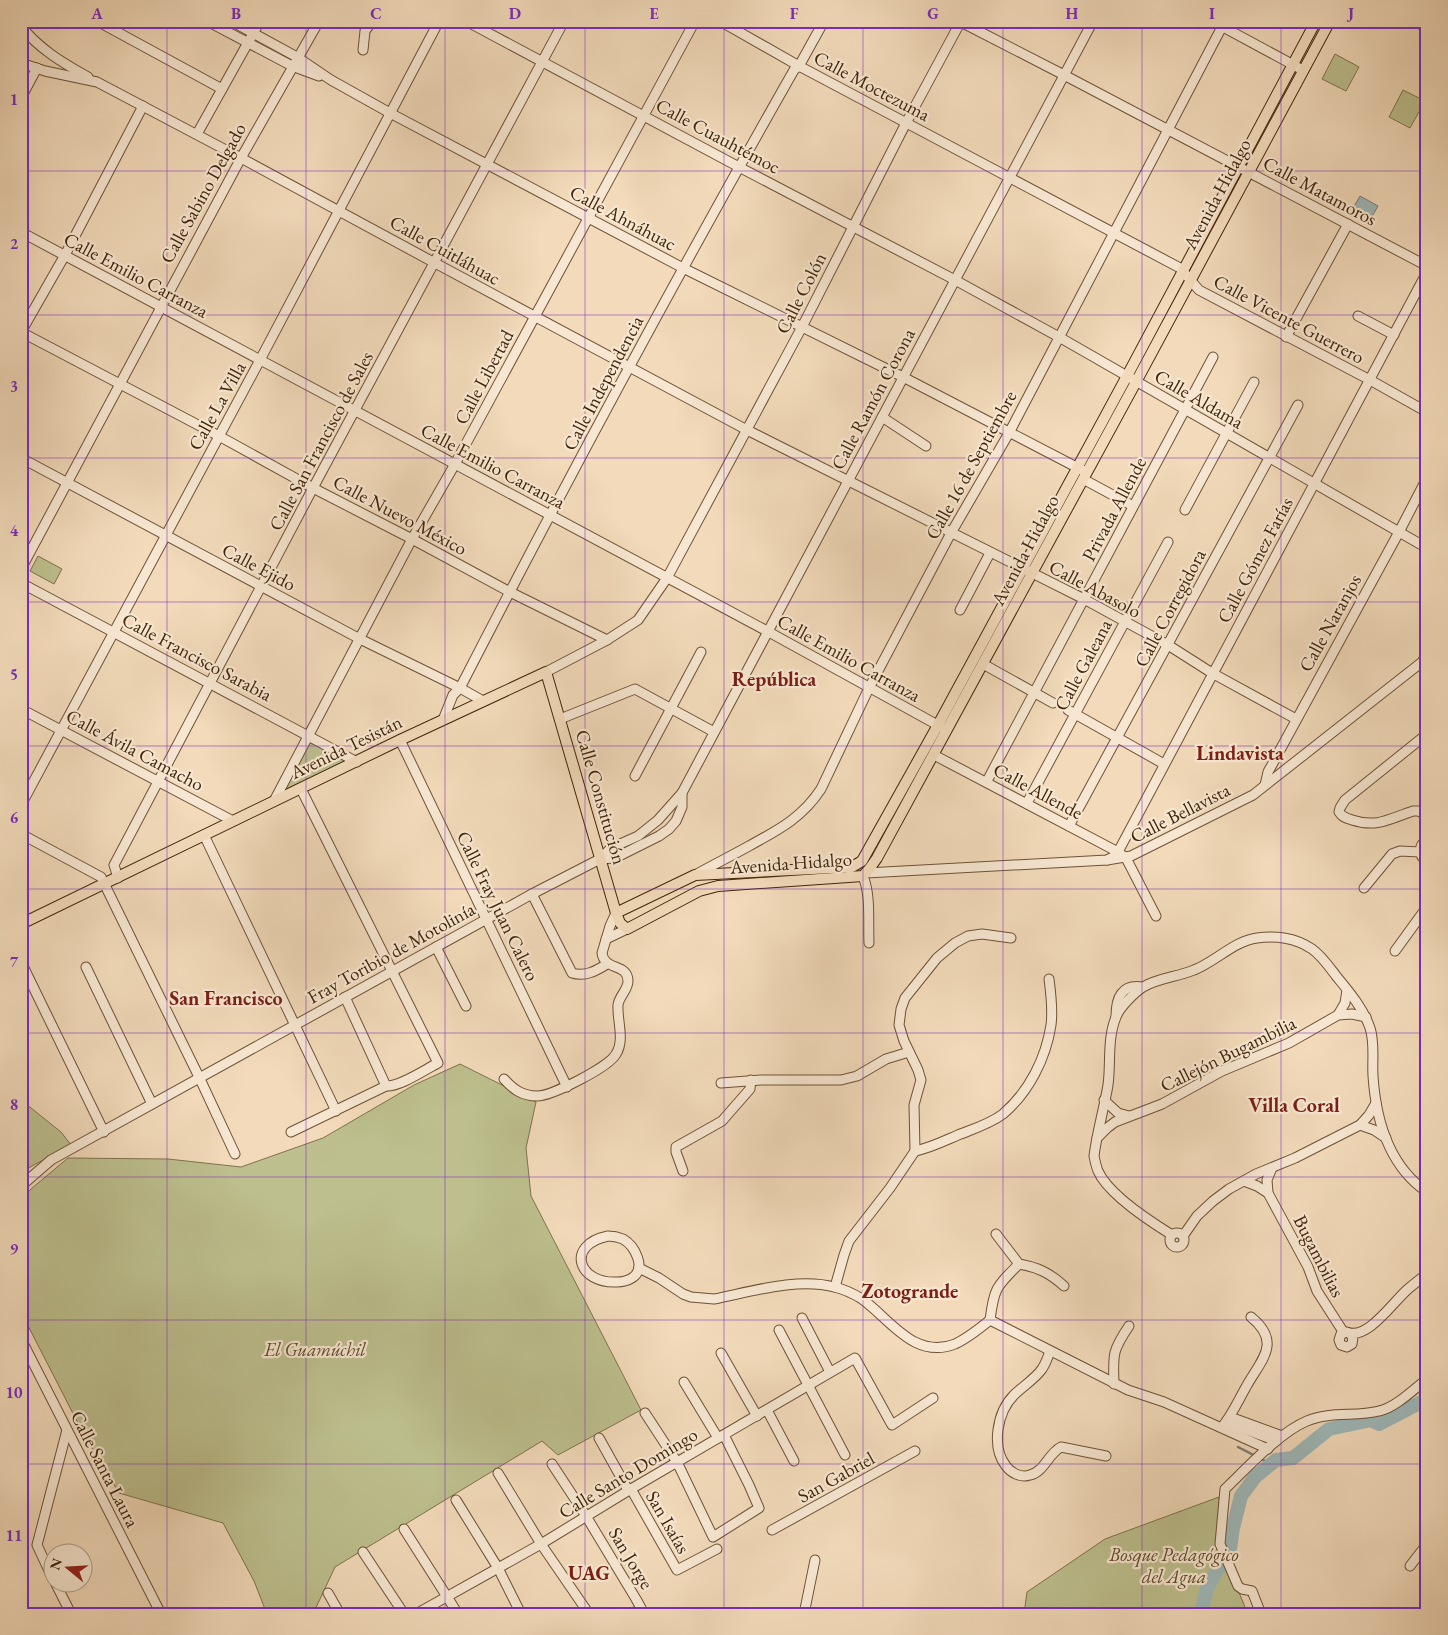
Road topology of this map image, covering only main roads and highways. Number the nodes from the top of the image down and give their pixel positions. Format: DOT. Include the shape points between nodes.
graph roads {
  1 [pos="1316,21"];
  2 [pos="1330,21"];
  3 [pos="1132,379"];
  4 [pos="1083,473"];
  5 [pos="546,672"];
  6 [pos="886,819"];
  7 [pos="896,825"];
  8 [pos="616,913"];
  9 [pos="21,924"];
  10 [pos="627,929"];
  1 -- 3 [label="main road, Avenida Hidalgo" via="1183,271"];
  2 -- 3 [label="main road, Avenida Hidalgo" via="1191,281"];
  3 -- 4 [label="main road, Avenida Hidalgo"];
  4 -- 6 [label="main road, Avenida Hidalgo" via="1022,569"];
  4 -- 7 [label="main road, Avenida Hidalgo"];
  5 -- 8 [label="main road, Calle Constitución"];
  5 -- 9 [label="main road, Avenida Tesistán"];
  6 -- 7 [label="main road"];
  6 -- 8 [label="main road, Avenida Hidalgo" via="862,861 852,867 694,875"];
  7 -- 10 [label="main road, Avenida Hidalgo" via="864,874 718,886 699,891"];
  8 -- 10 [label="main road, Calle Constitución"];
}
